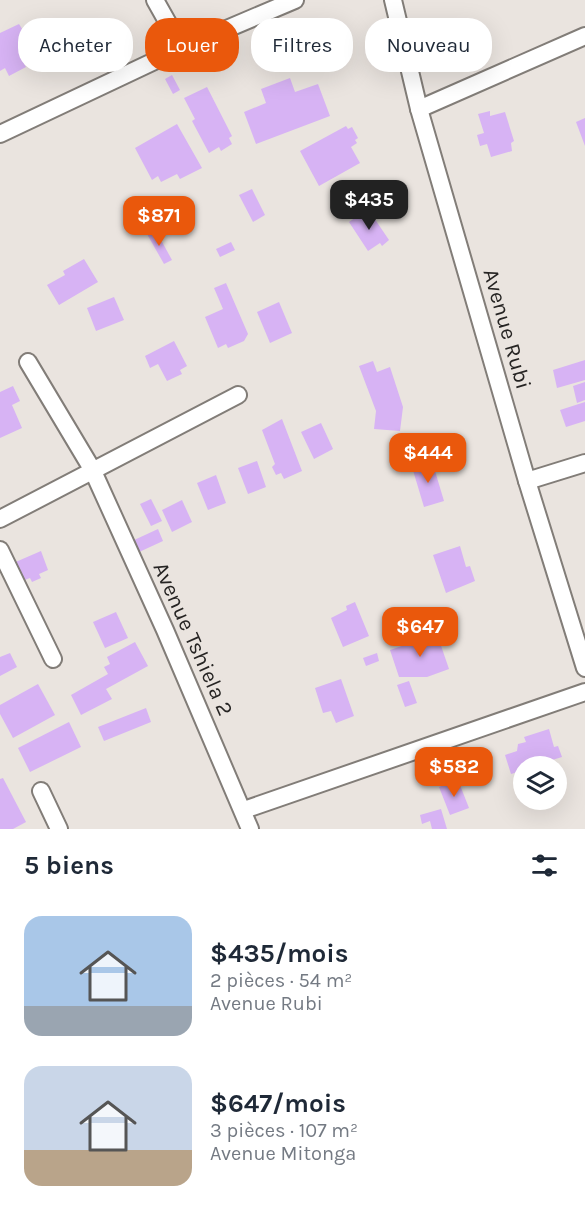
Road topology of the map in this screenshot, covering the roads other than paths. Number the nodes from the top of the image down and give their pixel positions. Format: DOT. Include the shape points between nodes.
graph roads {
  1 [pos="156,0"];
  2 [pos="295,0"];
  3 [pos="393,0"];
  4 [pos="166,18"];
  5 [pos="239,24"];
  6 [pos="585,36"];
  7 [pos="145,65"];
  8 [pos="419,109"];
  9 [pos="0,134"];
  10 [pos="28,362"];
  11 [pos="238,395"];
  12 [pos="585,463"];
  13 [pos="92,469"];
  14 [pos="527,481"];
  15 [pos="0,519"];
  16 [pos="0,550"];
  17 [pos="53,659"];
  18 [pos="585,668"];
  19 [pos="585,692"];
  20 [pos="40,791"];
  21 [pos="244,810"];
  22 [pos="59,829"];
  23 [pos="250,829"];
  1 -- 4 [label="street"];
  2 -- 5 [label="street"];
  3 -- 8 [label="street, Avenue Rubi"];
  6 -- 8 [label="street"];
  7 -- 9 [label="street"];
  8 -- 14 [label="street, Avenue Rubi"];
  10 -- 13 [label="street, Avenue Tshiela 2"];
  11 -- 13 [label="street"];
  12 -- 14 [label="street"];
  13 -- 15 [label="street"];
  13 -- 21 [label="street, Avenue Tshiela 2"];
  14 -- 18 [label="street, Avenue Rubi"];
  16 -- 17 [label="street"];
  19 -- 21 [label="street"];
  20 -- 22 [label="street"];
  21 -- 23 [label="street, Avenue Tshiela 2"];
}
